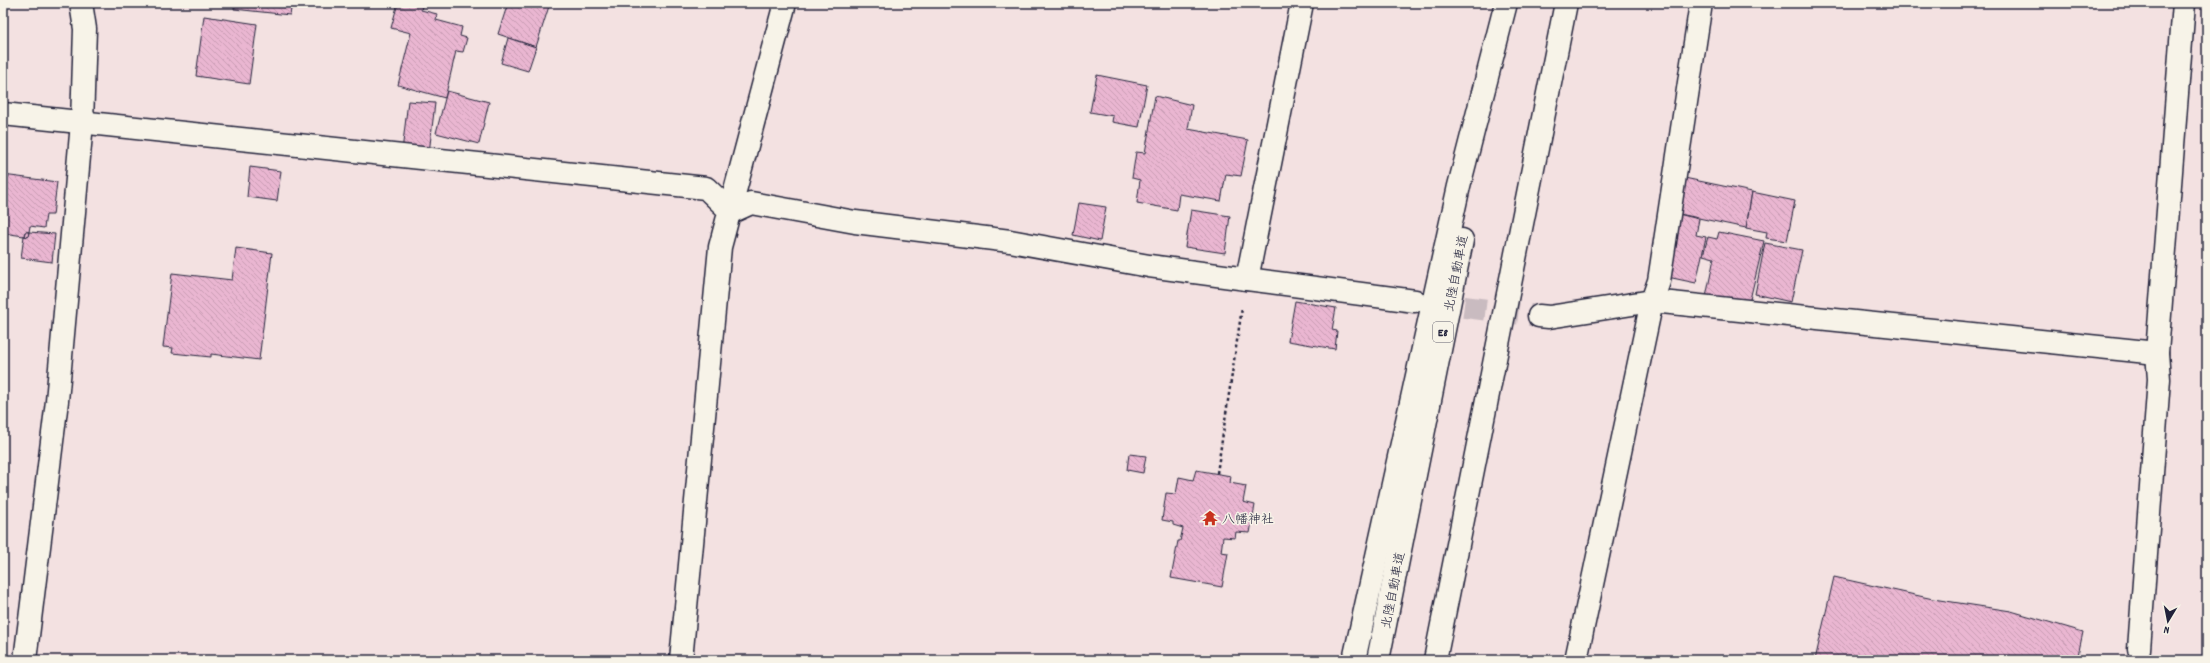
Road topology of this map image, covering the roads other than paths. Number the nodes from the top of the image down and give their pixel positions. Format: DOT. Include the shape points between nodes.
graph roads {
  1 [pos="81,3"];
  2 [pos="785,3"];
  3 [pos="1302,3"];
  4 [pos="1508,3"];
  5 [pos="1566,3"];
  6 [pos="1700,3"];
  7 [pos="2184,3"];
  8 [pos="3,114"];
  9 [pos="82,123"];
  10 [pos="731,212"];
  11 [pos="1247,279"];
  12 [pos="1414,301"];
  13 [pos="1652,302"];
  14 [pos="1539,316"];
  15 [pos="2157,354"];
  16 [pos="2139,649"];
  17 [pos="25,660"];
  18 [pos="680,660"];
  19 [pos="1354,660"];
  20 [pos="1378,660"];
  21 [pos="1435,660"];
  22 [pos="1576,660"];
  1 -- 9 [label="main road" via="85,28"];
  2 -- 10 [label="main road"];
  3 -- 11 [label="main road"];
  4 -- 19 [label="main road" via="1459,186"];
  4 -- 20 [label="main road, 北陸自動車道 / E8"];
  5 -- 21 [label="main road"];
  6 -- 13 [label="main road" via="1659,281"];
  7 -- 15 [label="main road"];
  8 -- 9 [label="main road"];
  9 -- 10 [label="main road" via="706,188"];
  9 -- 17 [label="main road" via="57,401"];
  10 -- 11 [label="main road" via="751,204 854,222 1010,241 1149,266"];
  10 -- 18 [label="main road" via="720,247"];
  11 -- 12 [label="main road"];
  13 -- 14 [label="main road" via="1549,317"];
  13 -- 15 [label="main road"];
  13 -- 22 [label="main road"];
  15 -- 16 [label="main road" via="2159,379"];
}
